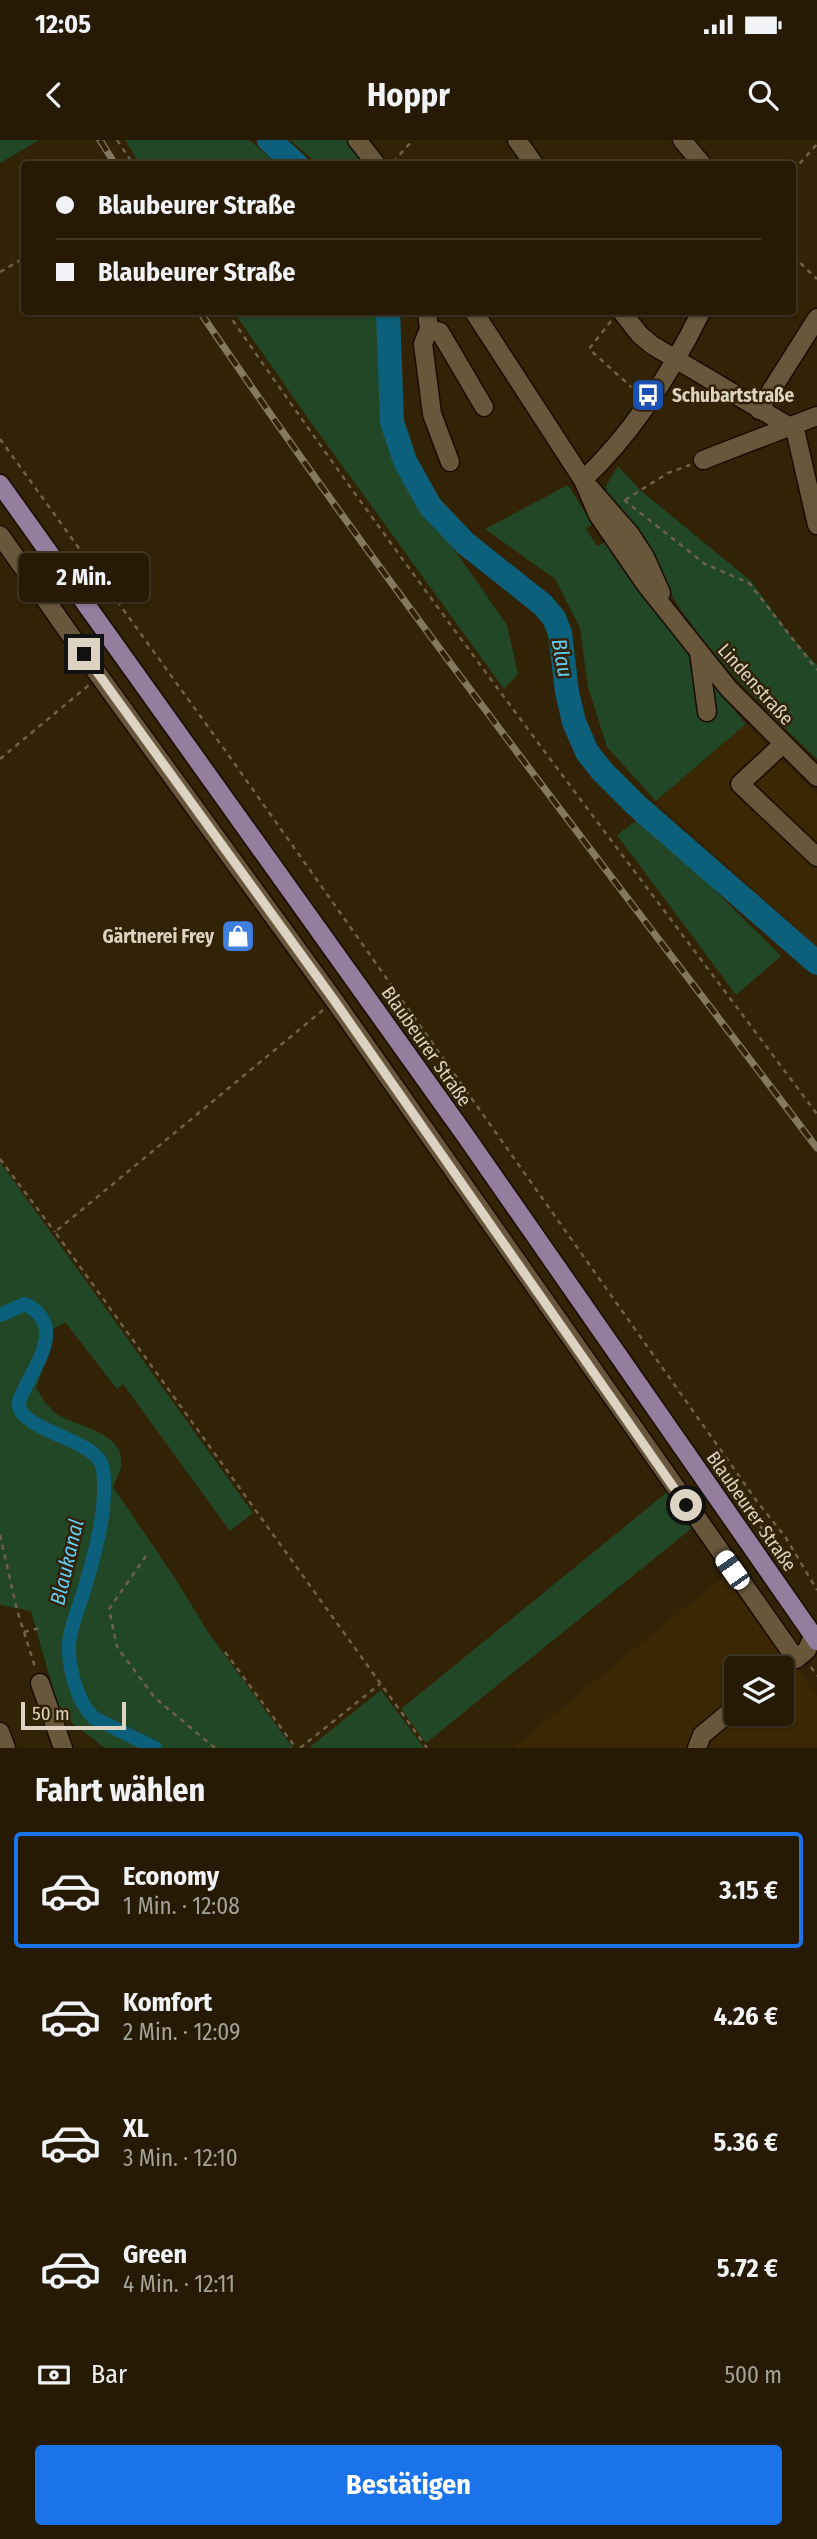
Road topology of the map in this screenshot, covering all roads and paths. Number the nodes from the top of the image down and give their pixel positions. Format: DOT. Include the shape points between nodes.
graph roads {
  1 [pos="117,140"];
  2 [pos="357,140"];
  3 [pos="413,140"];
  4 [pos="517,140"];
  5 [pos="682,140"];
  6 [pos="817,144"];
  7 [pos="131,161"];
  8 [pos="374,161"];
  9 [pos="393,161"];
  10 [pos="532,161"];
  11 [pos="700,161"];
  12 [pos="796,167"];
  13 [pos="796,259"];
  14 [pos="21,260"];
  15 [pos="0,272"];
  16 [pos="817,279"];
  17 [pos="229,315"];
  18 [pos="476,315"];
  19 [pos="700,315"];
  20 [pos="617,316"];
  21 [pos="817,318"];
  22 [pos="428,320"];
  23 [pos="676,360"];
  24 [pos="648,403"];
  25 [pos="484,407"];
  26 [pos="759,410"];
  27 [pos="817,416"];
  28 [pos="792,426"];
  29 [pos="0,439"];
  30 [pos="703,460"];
  31 [pos="450,462"];
  32 [pos="583,480"];
  33 [pos="0,484"];
  34 [pos="817,525"];
  35 [pos="0,535"];
  36 [pos="699,652"];
  37 [pos="817,670"];
  38 [pos="100,677"];
  39 [pos="707,712"];
  40 [pos="783,744"];
  41 [pos="0,759"];
  42 [pos="817,777"];
  43 [pos="817,856"];
  44 [pos="334,1000"];
  45 [pos="817,1114"];
  46 [pos="0,1159"];
  47 [pos="55,1231"];
  48 [pos="0,1535"];
  49 [pos="146,1556"];
  50 [pos="817,1590"];
  51 [pos="40,1628"];
  52 [pos="24,1632"];
  53 [pos="815,1638"];
  54 [pos="225,1651"];
  55 [pos="784,1656"];
  56 [pos="794,1660"];
  57 [pos="40,1683"];
  58 [pos="380,1684"];
  59 [pos="724,1717"];
  60 [pos="0,1732"];
  61 [pos="6,1748"];
  62 [pos="63,1748"];
  63 [pos="215,1748"];
  64 [pos="298,1748"];
  65 [pos="427,1748"];
  66 [pos="697,1748"];
  1 -- 7 [label="path"];
  2 -- 8 [label="street"];
  3 -- 9 [label="path"];
  4 -- 10 [label="street"];
  5 -- 11 [label="street"];
  6 -- 12 [label="path"];
  13 -- 16 [label="path"];
  14 -- 15 [label="path"];
  17 -- 45 [label="path" via="500,693"];
  18 -- 32 [label="street, Lindenstraße"];
  19 -- 23 [label="street"];
  20 -- 23 [label="street"];
  20 -- 24 [label="path" via="589,349"];
  21 -- 26 [label="street"];
  22 -- 25 [label="street" via="440,332"];
  22 -- 31 [label="street" via="422,344 432,414"];
  23 -- 24 [label="street"];
  23 -- 26 [label="street"];
  24 -- 32 [label="street" via="622,440"];
  26 -- 28 [label="street"];
  27 -- 28 [label="street"];
  28 -- 30 [label="street"];
  28 -- 34 [label="street"];
  29 -- 50 [label="path" via="786,1538"];
  30 -- 37 [label="path" via="668,473 625,500 705,564 749,583"];
  32 -- 36 [label="street, Lindenstraße" via="598,515"];
  33 -- 53 [label="main road, Blaubeurer Straße" via="465,1135"];
  35 -- 38 [label="street, Blaubeurer Straße"];
  36 -- 39 [label="street"];
  36 -- 40 [label="street, Lindenstraße"];
  38 -- 41 [label="path"];
  38 -- 44 [label="street, Blaubeurer Straße"];
  40 -- 42 [label="street, Lindenstraße"];
  40 -- 43 [label="street" via="740,784"];
  44 -- 47 [label="path"];
  44 -- 55 [label="street, Blaubeurer Straße"];
  46 -- 47 [label="path"];
  47 -- 58 [label="path"];
  48 -- 52 [label="path"];
  49 -- 63 [label="path" via="109,1609 117,1647 155,1698"];
  51 -- 52 [label="path"];
  52 -- 57 [label="path"];
  53 -- 56 [label="street, Blaubeurer Straße"];
  54 -- 64 [label="path"];
  57 -- 62 [label="street"];
  58 -- 64 [label="path"];
  58 -- 65 [label="path"];
  59 -- 66 [label="street" via="702,1735"];
  60 -- 61 [label="street"];
}
